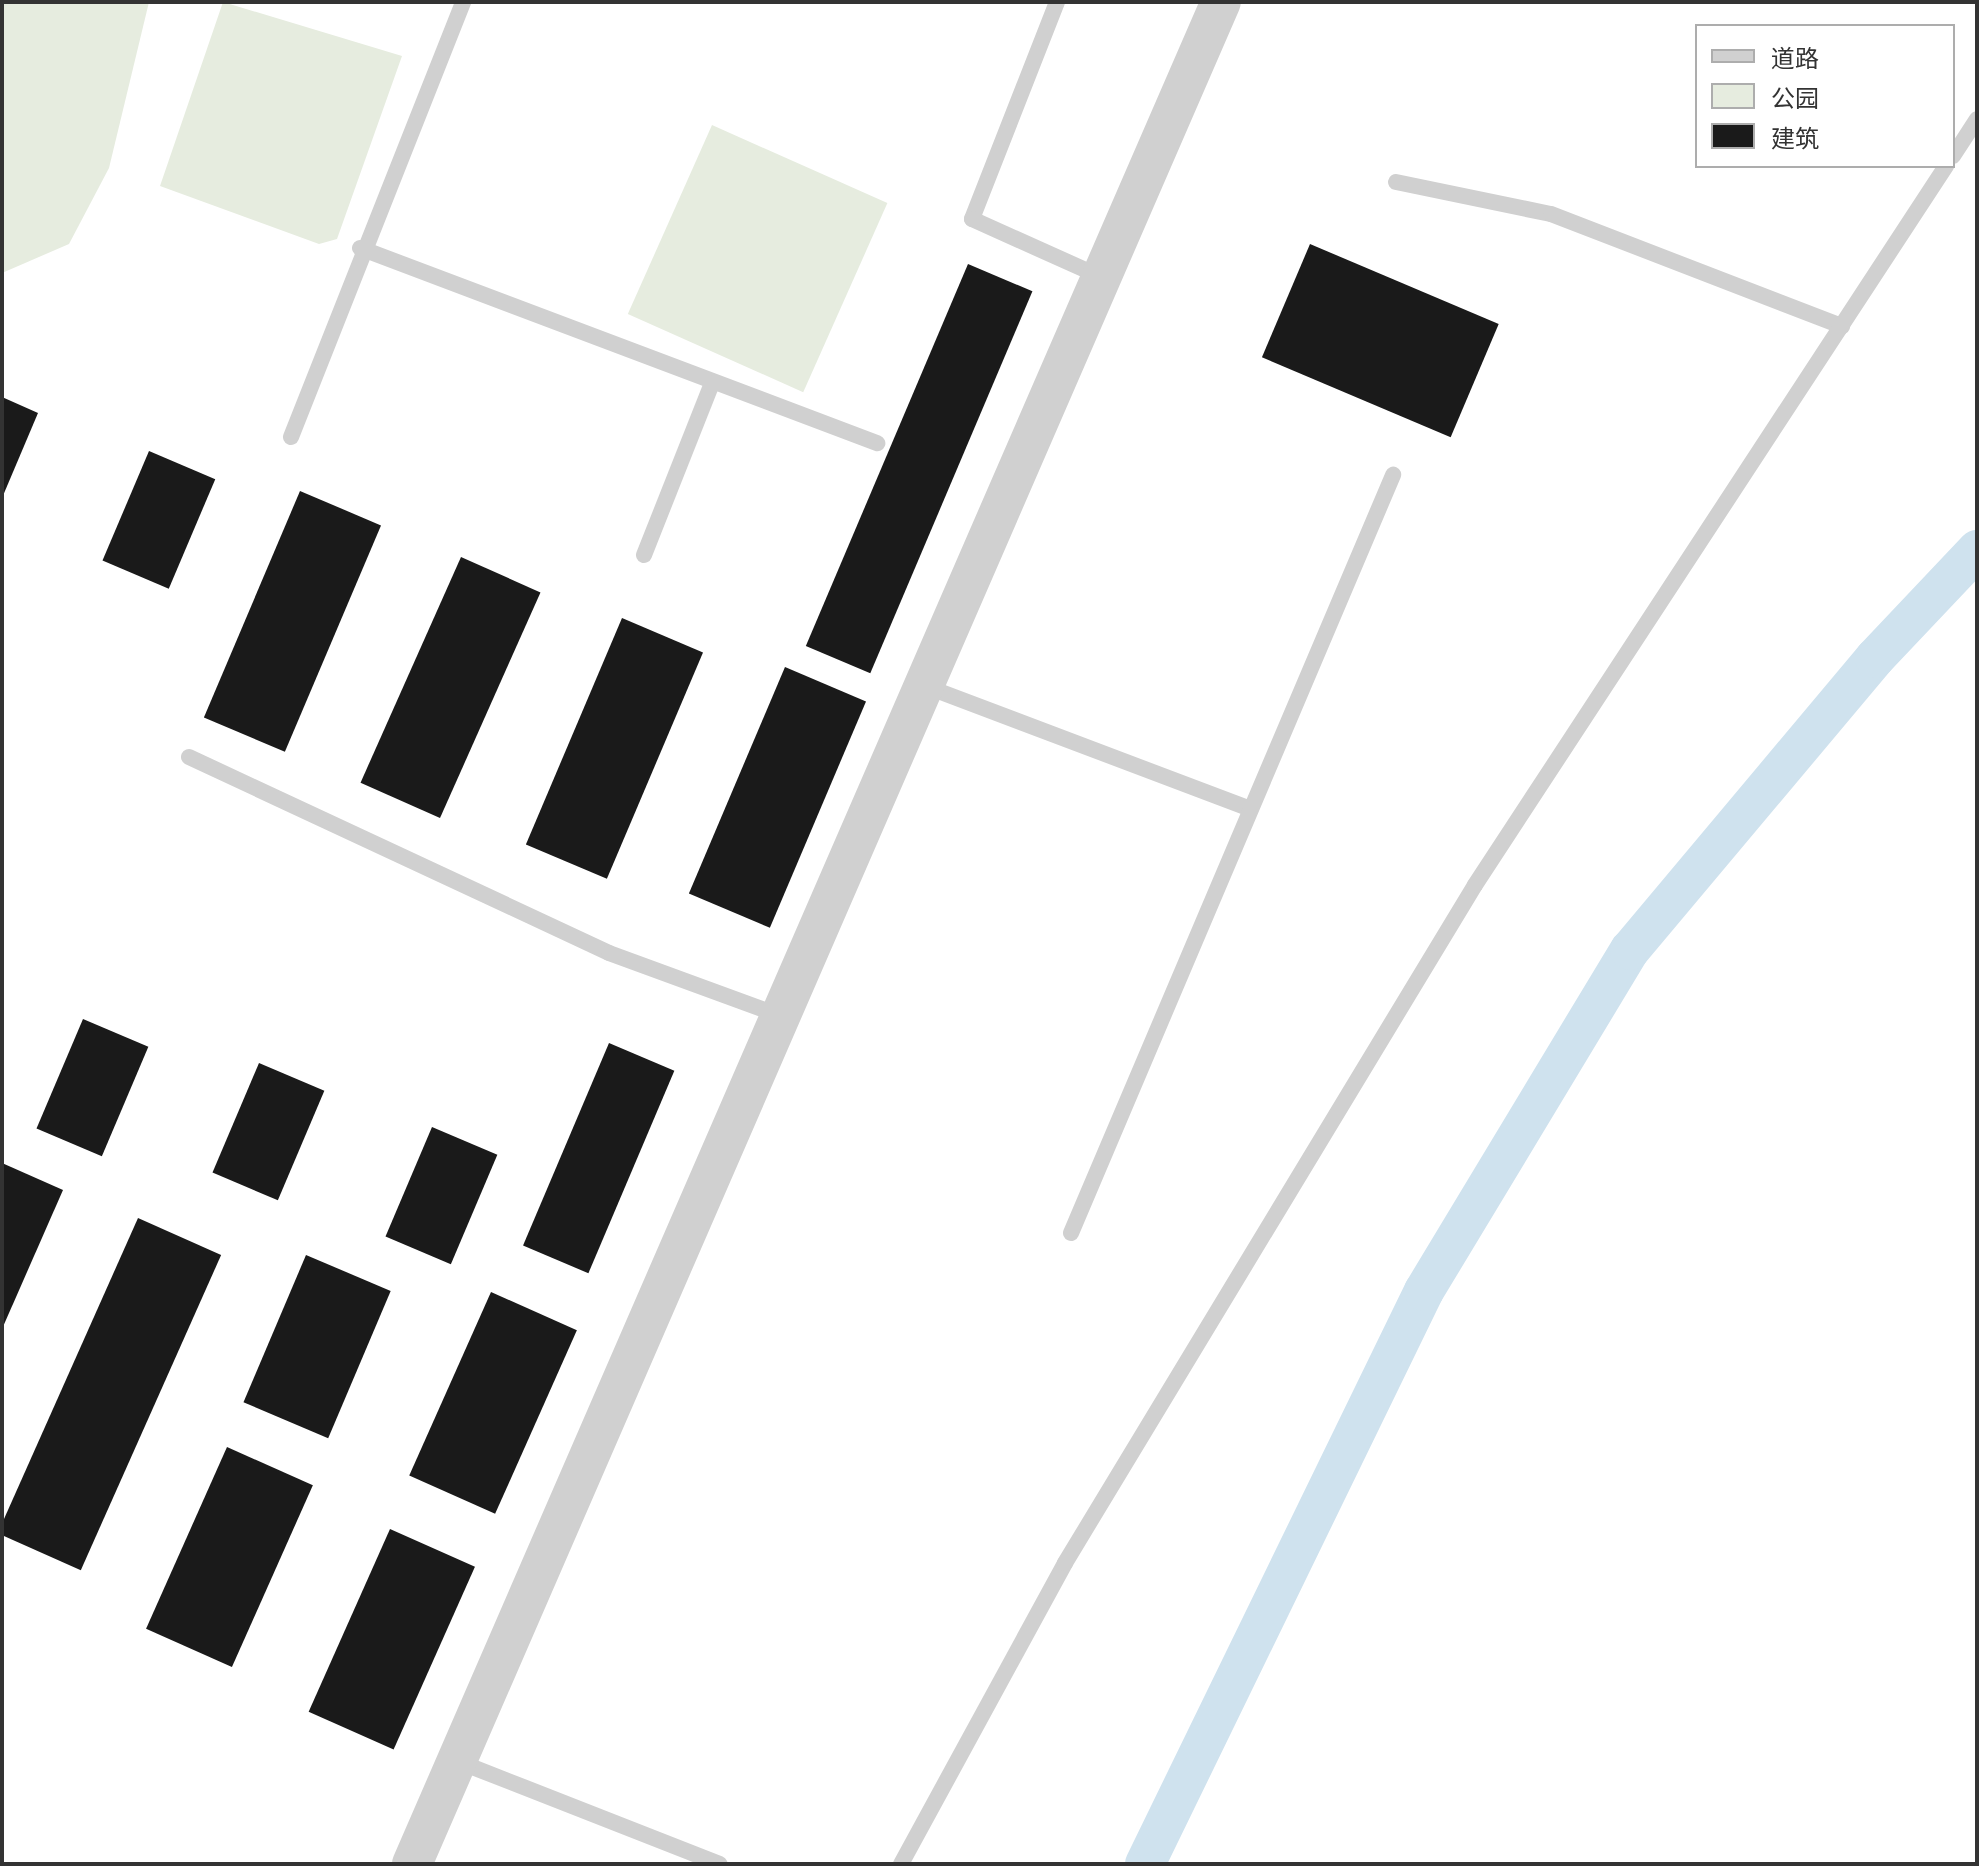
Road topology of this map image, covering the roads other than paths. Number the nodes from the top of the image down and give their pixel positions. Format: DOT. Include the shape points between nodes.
graph roads {
  1 [pos="463,2"];
  2 [pos="1057,2"];
  3 [pos="1221,2"];
  4 [pos="1977,119"];
  5 [pos="1955,153"];
  6 [pos="1945,168"];
  7 [pos="1396,182"];
  8 [pos="360,248"];
  9 [pos="1102,278"];
  10 [pos="1842,326"];
  11 [pos="712,383"];
  12 [pos="291,437"];
  13 [pos="877,443"];
  14 [pos="1393,475"];
  15 [pos="644,555"];
  16 [pos="925,686"];
  17 [pos="189,757"];
  18 [pos="1251,809"];
  19 [pos="783,1017"];
  20 [pos="1071,1233"];
  21 [pos="456,1760"];
  22 [pos="412,1864"];
  23 [pos="720,1864"];
  24 [pos="901,1864"];
  1 -- 8 [label="lane"];
  2 -- 9 [label="lane" via="972,219"];
  3 -- 9 [label="street"];
  4 -- 5 [label="lane"];
  6 -- 10 [label="lane"];
  7 -- 10 [label="lane" via="1551,214"];
  8 -- 11 [label="lane"];
  8 -- 12 [label="lane"];
  9 -- 16 [label="street"];
  10 -- 24 [label="lane" via="1475,885 1065,1563"];
  11 -- 13 [label="lane"];
  11 -- 15 [label="lane"];
  14 -- 18 [label="lane"];
  16 -- 18 [label="lane"];
  16 -- 19 [label="street"];
  17 -- 19 [label="lane" via="609,953"];
  18 -- 20 [label="lane"];
  19 -- 21 [label="street"];
  21 -- 22 [label="street"];
  21 -- 23 [label="lane"];
}
